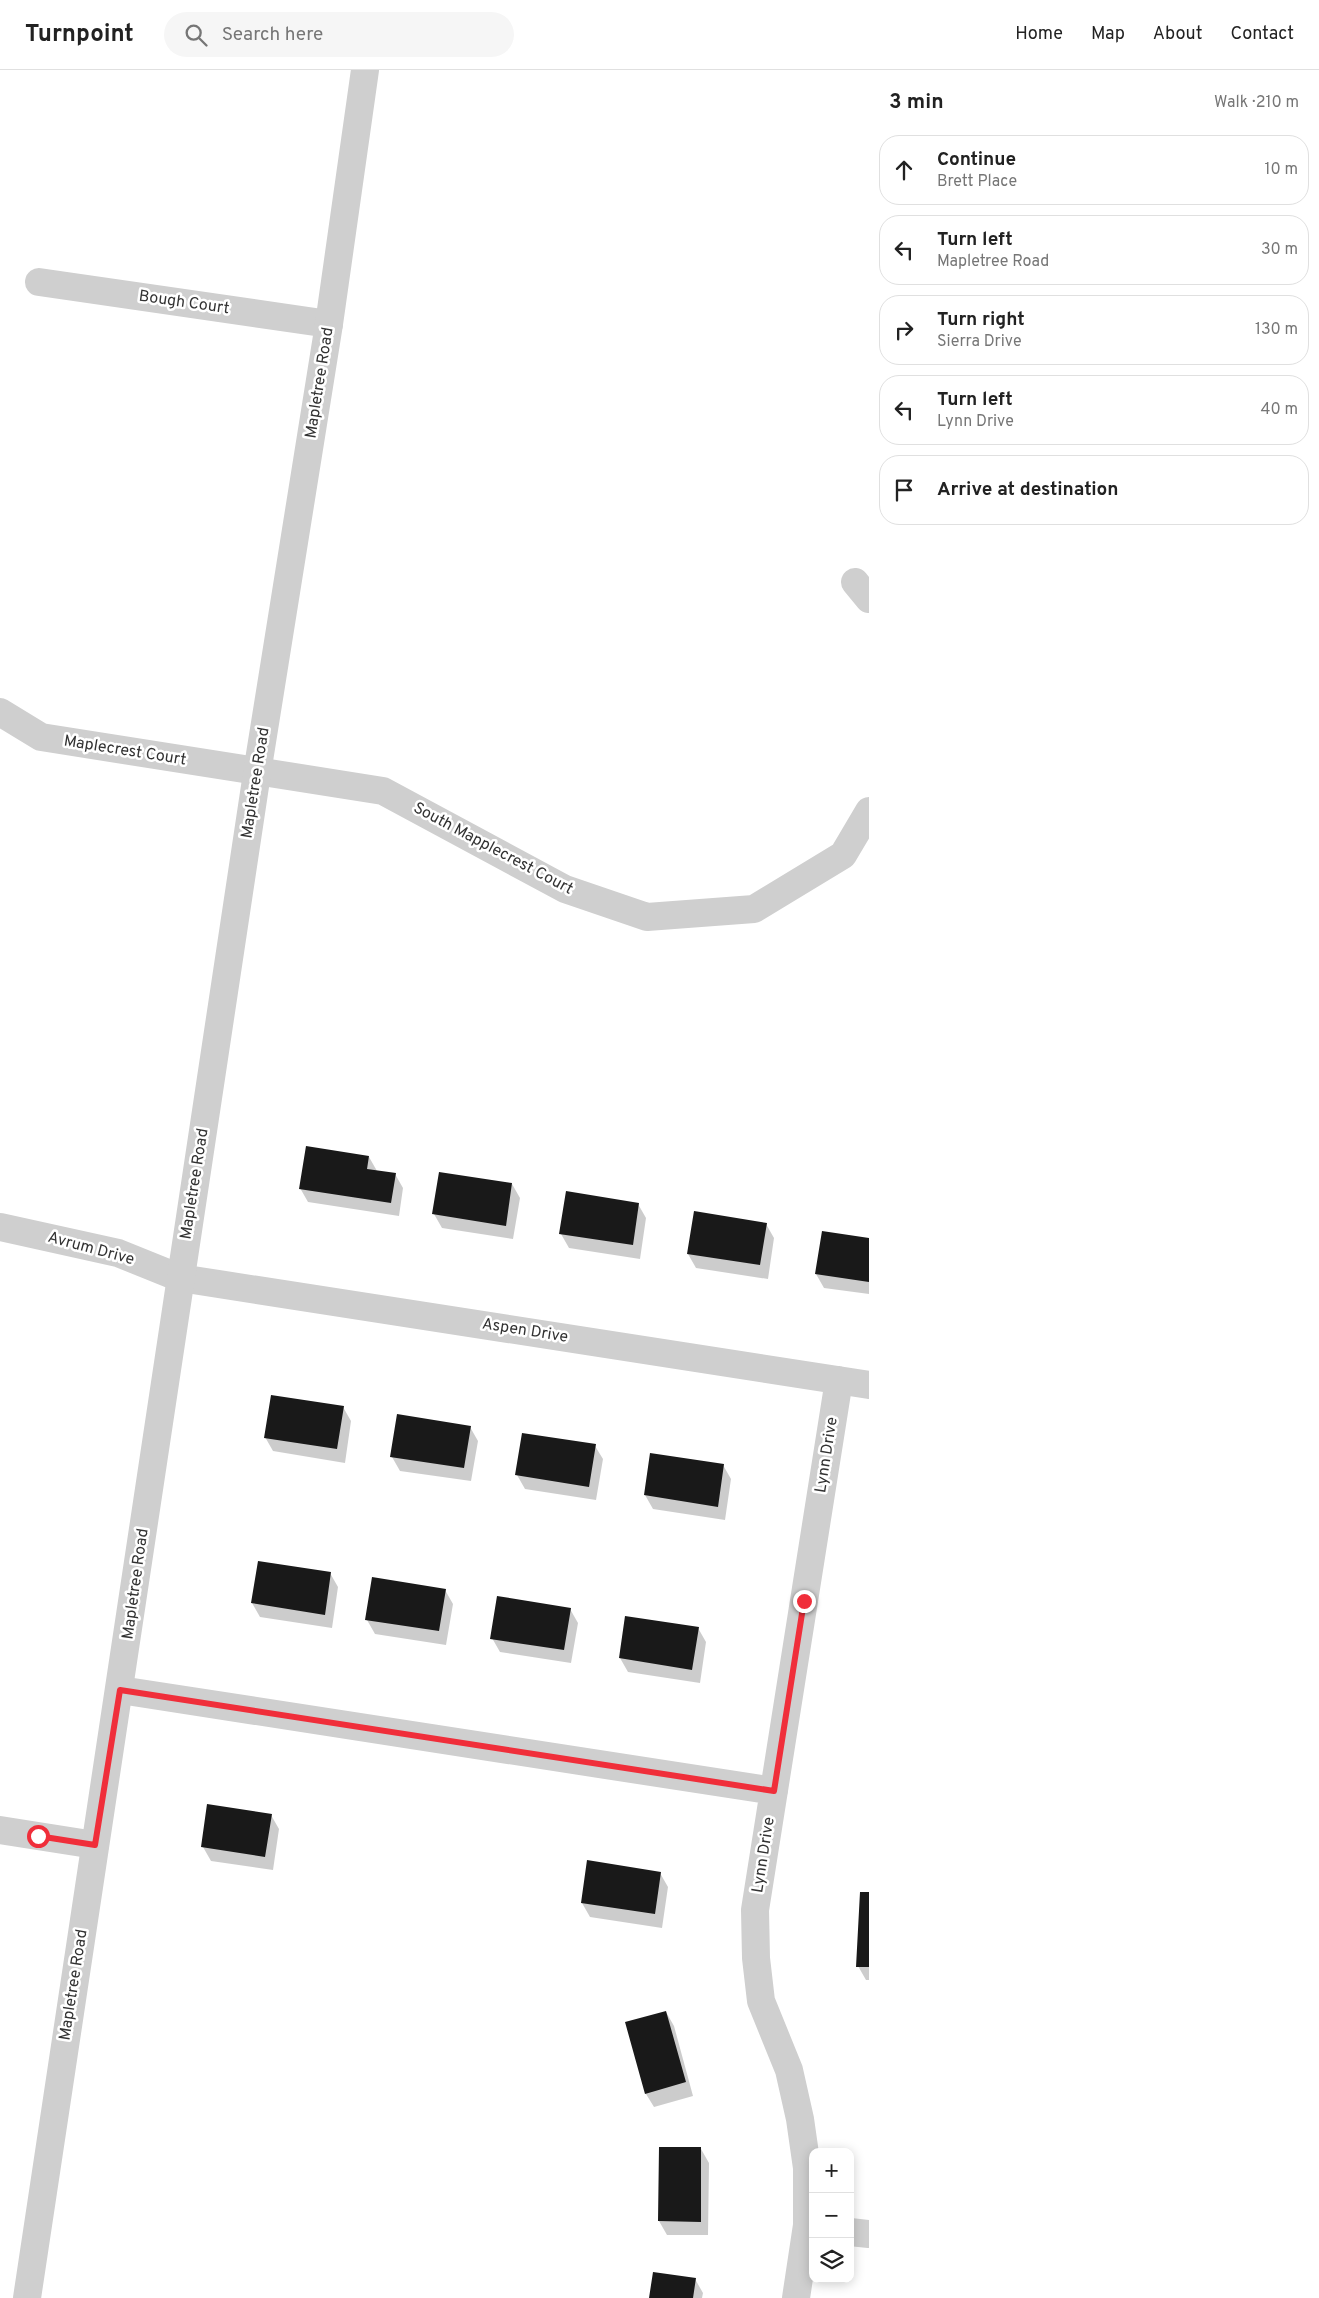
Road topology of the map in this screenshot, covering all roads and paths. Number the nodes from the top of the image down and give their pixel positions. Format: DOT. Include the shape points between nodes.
graph roads {
  1 [pos="366,70"];
  2 [pos="39,282"];
  3 [pos="329,324"];
  4 [pos="0,712"];
  5 [pos="257,772"];
  6 [pos="869,811"];
  7 [pos="0,1226"];
  8 [pos="180,1278"];
  9 [pos="839,1380"];
  10 [pos="869,1384"];
  11 [pos="120,1690"];
  12 [pos="774,1791"];
  13 [pos="0,1830"];
  14 [pos="95,1845"];
  15 [pos="809,2207"];
  16 [pos="809,2231"];
  17 [pos="854,2232"];
  18 [pos="869,2234"];
  19 [pos="27,2298"];
  20 [pos="796,2298"];
  1 -- 3 [label="street, Mapletree Road"];
  2 -- 3 [label="street, Bough Court"];
  3 -- 5 [label="street, Mapletree Road"];
  4 -- 5 [label="street, Maplecrest Court" via="41,737"];
  5 -- 6 [label="street, South Mapplecrest Court" via="383,791 565,889 647,917 754,909 843,855"];
  5 -- 8 [label="street, Mapletree Road"];
  7 -- 8 [label="street, Avrum Drive" via="118,1252"];
  8 -- 9 [label="street, Aspen Drive"];
  8 -- 11 [label="street, Mapletree Road"];
  9 -- 10 [label="street, Aspen Drive"];
  9 -- 12 [label="street, Lynn Drive"];
  11 -- 12 [label="street"];
  11 -- 14 [label="street, Mapletree Road"];
  12 -- 15 [label="street, Lynn Drive" via="755,1910 756,1958 761,2001 789,2070 800,2119"];
  13 -- 14 [label="street"];
  14 -- 19 [label="street, Mapletree Road"];
  16 -- 20 [label="street, Lynn Drive"];
  17 -- 18 [label="street"];
}
